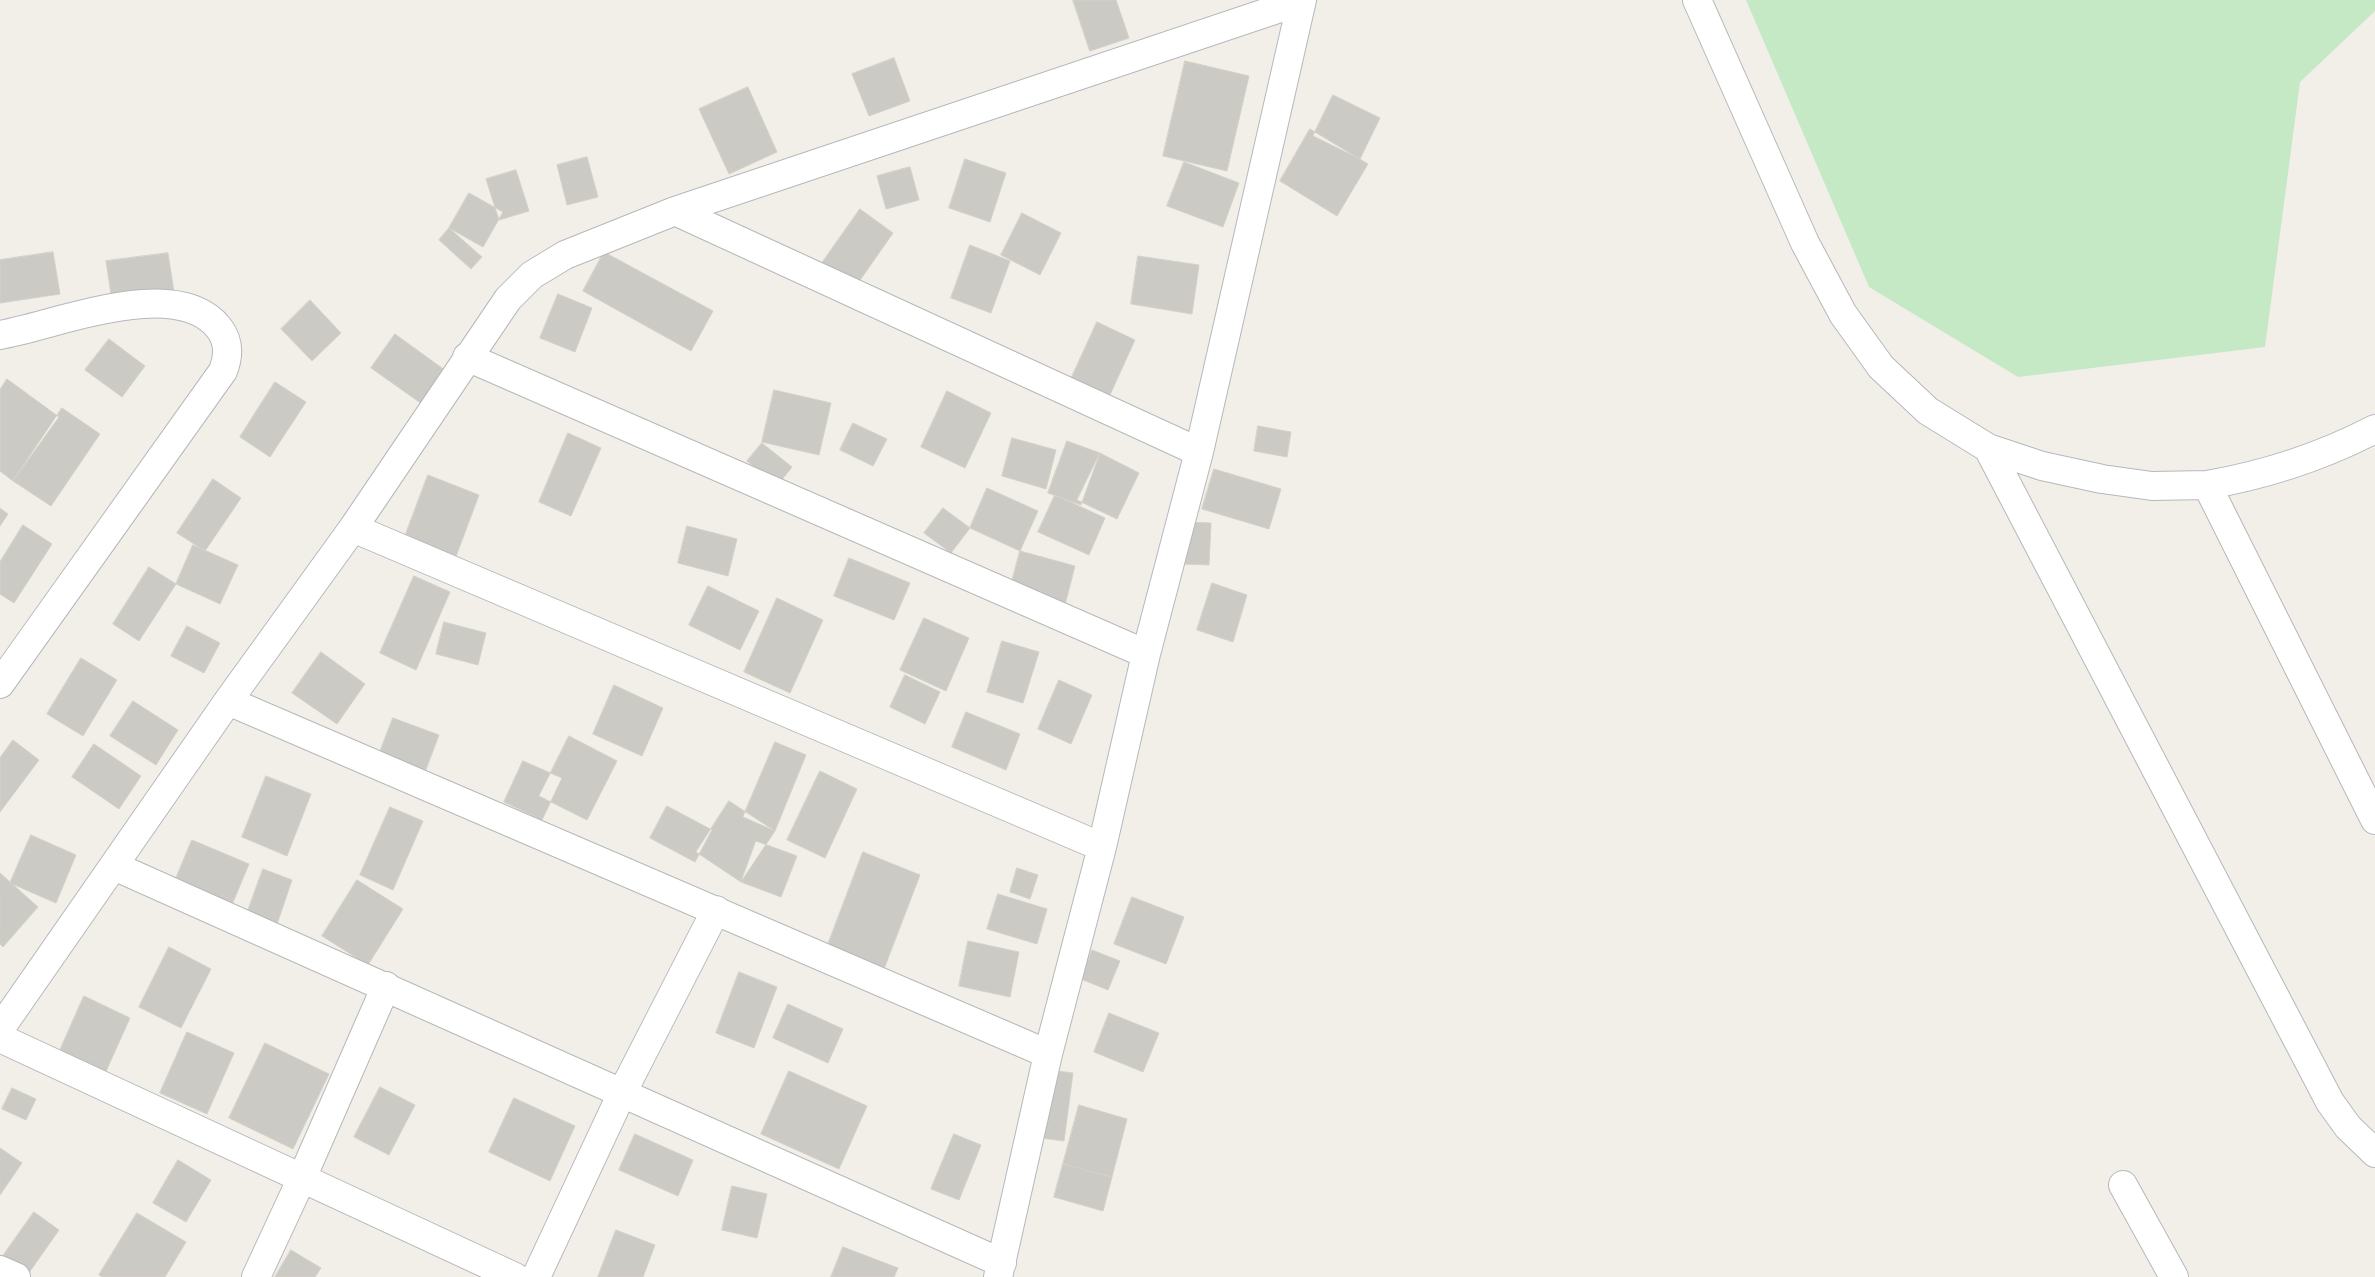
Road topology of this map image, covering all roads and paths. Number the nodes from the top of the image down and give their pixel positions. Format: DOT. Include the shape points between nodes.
graph roads {
  1 [pos="1301,0"];
  2 [pos="1697,0"];
  3 [pos="675,211"];
  4 [pos="4,340"];
  5 [pos="467,357"];
  6 [pos="2374,434"];
  7 [pos="1988,448"];
  8 [pos="1199,452"];
  9 [pos="2207,485"];
  10 [pos="353,528"];
  11 [pos="1146,654"];
  12 [pos="0,684"];
  13 [pos="228,701"];
  14 [pos="2375,820"];
  15 [pos="1102,847"];
  16 [pos="114,866"];
  17 [pos="716,910"];
  18 [pos="386,986"];
  19 [pos="0,1029"];
  20 [pos="0,1038"];
  21 [pos="1048,1054"];
  22 [pos="622,1093"];
  23 [pos="2375,1152"];
  24 [pos="302,1178"];
  25 [pos="2123,1185"];
  26 [pos="0,1270"];
  27 [pos="1000,1270"];
  28 [pos="16,1277"];
  29 [pos="256,1277"];
  30 [pos="515,1277"];
  31 [pos="536,1277"];
  32 [pos="2174,1277"];
  1 -- 3 [label="street"];
  1 -- 8 [label="street"];
  2 -- 7 [label="street" via="1805,243 1843,314 1881,367 1922,405"];
  3 -- 5 [label="street" via="565,255 532,275 508,299"];
  3 -- 8 [label="street"];
  4 -- 12 [label="street" via="120,306 155,302 177,304 211,318 221,331 228,359 223,371"];
  5 -- 10 [label="street"];
  5 -- 11 [label="street"];
  6 -- 9 [label="street" via="2248,478"];
  7 -- 9 [label="street" via="2042,466 2102,480 2152,486"];
  7 -- 23 [label="street" via="2330,1102 2348,1127"];
  8 -- 11 [label="street"];
  9 -- 14 [label="street"];
  10 -- 13 [label="street"];
  10 -- 15 [label="street"];
  11 -- 15 [label="street"];
  13 -- 16 [label="street"];
  13 -- 17 [label="street"];
  15 -- 21 [label="street"];
  16 -- 18 [label="street"];
  16 -- 19 [label="street"];
  17 -- 21 [label="street"];
  17 -- 22 [label="street"];
  18 -- 22 [label="street"];
  18 -- 24 [label="street"];
  20 -- 24 [label="street"];
  21 -- 27 [label="street"];
  22 -- 27 [label="street"];
  22 -- 31 [label="street"];
  24 -- 29 [label="street"];
  24 -- 30 [label="street"];
  25 -- 32 [label="street"];
  26 -- 28 [label="street"];
}
